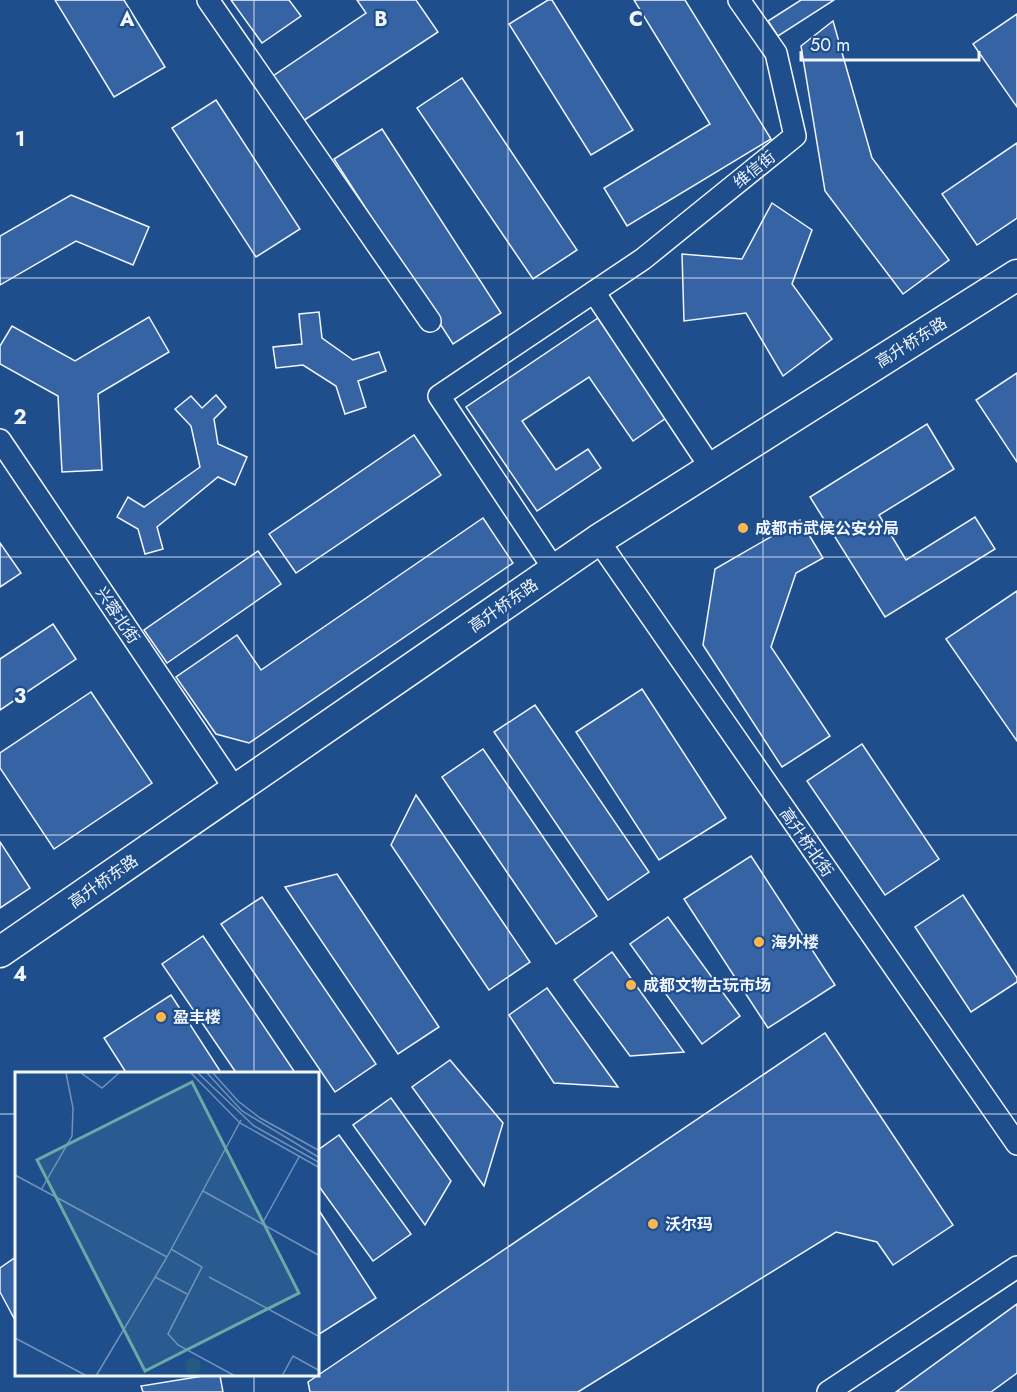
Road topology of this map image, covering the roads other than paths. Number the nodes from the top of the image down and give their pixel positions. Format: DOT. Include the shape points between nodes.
graph roads {
  1 [pos="208,0"];
  2 [pos="739,0"];
  3 [pos="1017,275"];
  4 [pos="594,292"];
  5 [pos="430,321"];
  6 [pos="0,440"];
  7 [pos="6,462"];
  8 [pos="711,468"];
  9 [pos="598,540"];
  10 [pos="554,569"];
  11 [pos="236,789"];
  12 [pos="0,952"];
  13 [pos="1017,1144"];
  14 [pos="1017,1267"];
  15 [pos="828,1392"];
  1 -- 5 [label="street"];
  2 -- 4 [label="street, 维信街" via="776,53 795,136 643,259"];
  3 -- 8 [label="street, 高升桥东路"];
  4 -- 8 [label="street"];
  4 -- 10 [label="street, 维信街" via="439,396"];
  6 -- 7 [label="street, 兴蓉北街"];
  7 -- 11 [label="street, 兴蓉北街"];
  8 -- 9 [label="street, 高升桥东路"];
  9 -- 10 [label="street, 高升桥东路"];
  9 -- 13 [label="street, 高升桥北街"];
  10 -- 11 [label="street, 高升桥东路"];
  11 -- 12 [label="street, 高升桥东路"];
  14 -- 15 [label="street"];
}
